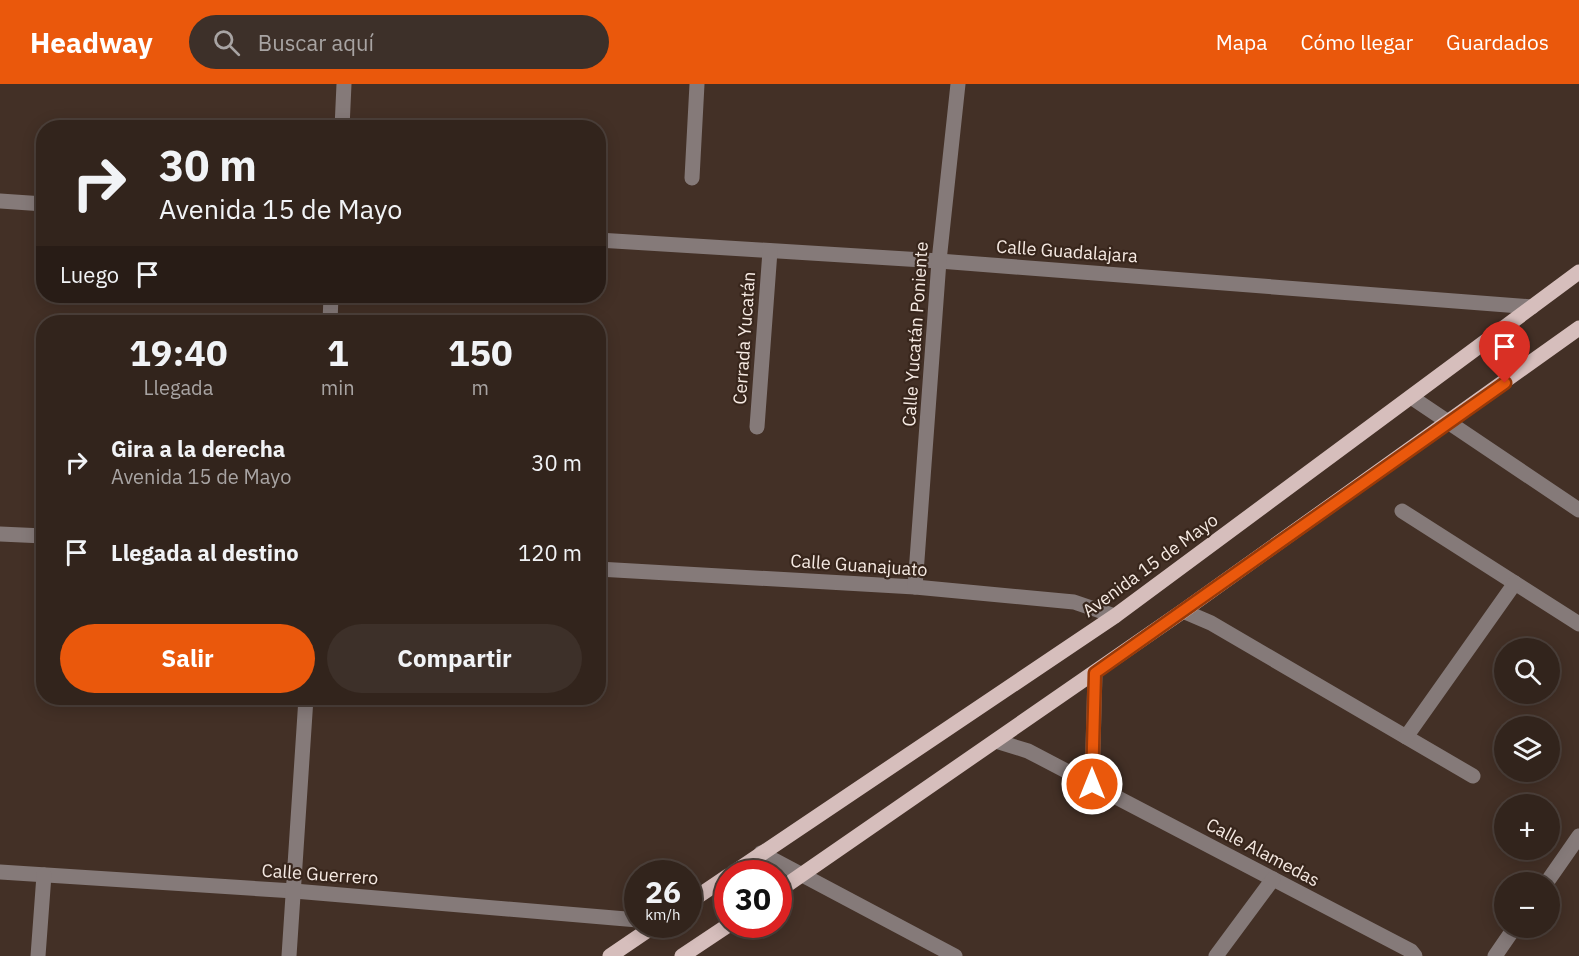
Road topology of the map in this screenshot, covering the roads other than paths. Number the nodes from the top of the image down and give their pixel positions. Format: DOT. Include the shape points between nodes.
graph roads {
  1 [pos="344,84"];
  2 [pos="698,84"];
  3 [pos="958,84"];
  4 [pos="342,120"];
  5 [pos="692,178"];
  6 [pos="0,201"];
  7 [pos="36,203"];
  8 [pos="606,241"];
  9 [pos="770,252"];
  10 [pos="939,261"];
  11 [pos="1579,272"];
  12 [pos="1533,307"];
  13 [pos="1579,328"];
  14 [pos="1411,397"];
  15 [pos="1449,424"];
  16 [pos="757,427"];
  17 [pos="1579,510"];
  18 [pos="1402,511"];
  19 [pos="0,534"];
  20 [pos="36,536"];
  21 [pos="606,569"];
  22 [pos="1515,583"];
  23 [pos="915,587"];
  24 [pos="1183,611"];
  25 [pos="1115,616"];
  26 [pos="1579,624"];
  27 [pos="1095,673"];
  28 [pos="306,705"];
  29 [pos="1406,737"];
  30 [pos="996,741"];
  31 [pos="1473,776"];
  32 [pos="1092,784"];
  33 [pos="1579,836"];
  34 [pos="761,854"];
  35 [pos="752,860"];
  36 [pos="0,872"];
  37 [pos="1554,872"];
  38 [pos="804,874"];
  39 [pos="44,875"];
  40 [pos="1273,879"];
  41 [pos="792,882"];
  42 [pos="294,891"];
  43 [pos="624,919"];
  44 [pos="714,935"];
  45 [pos="636,938"];
  46 [pos="1507,938"];
  47 [pos="38,956"];
  48 [pos="289,956"];
  49 [pos="610,956"];
  50 [pos="682,956"];
  51 [pos="955,956"];
  52 [pos="1216,956"];
  53 [pos="1415,956"];
  54 [pos="1495,956"];
  1 -- 4 [label="street"];
  2 -- 5 [label="street"];
  3 -- 10 [label="street, Calle Yucatán Poniente"];
  6 -- 7 [label="street"];
  8 -- 9 [label="street, Calle Guadalajara"];
  9 -- 10 [label="street, Calle Guadalajara"];
  9 -- 16 [label="street, Cerrada Yucatán"];
  10 -- 12 [label="street, Calle Guadalajara"];
  10 -- 23 [label="street, Calle Yucatán Poniente"];
  11 -- 12 [label="main road, Avenida 15 de Mayo"];
  12 -- 14 [label="main road, Avenida 15 de Mayo"];
  13 -- 15 [label="main road"];
  14 -- 15 [label="street"];
  14 -- 25 [label="main road, Avenida 15 de Mayo"];
  15 -- 17 [label="street"];
  15 -- 24 [label="main road"];
  18 -- 22 [label="street"];
  19 -- 20 [label="street"];
  21 -- 23 [label="street, Calle Guanajuato"];
  22 -- 26 [label="street"];
  22 -- 29 [label="street"];
  23 -- 25 [label="street, Calle Guanajuato" via="1074,602"];
  24 -- 27 [label="main road"];
  24 -- 29 [label="street" via="1211,623"];
  25 -- 34 [label="main road, Avenida 15 de Mayo"];
  27 -- 30 [label="main road"];
  27 -- 32 [label="street"];
  28 -- 42 [label="street"];
  29 -- 31 [label="street"];
  30 -- 32 [label="street, Calle Alamedas" via="1028,751"];
  30 -- 38 [label="main road"];
  32 -- 40 [label="street, Calle Alamedas"];
  33 -- 37 [label="street"];
  34 -- 35 [label="main road, Avenida 15 de Mayo"];
  34 -- 38 [label="street"];
  36 -- 39 [label="street, Calle Guerrero"];
  38 -- 41 [label="main road"];
  38 -- 51 [label="street"];
  39 -- 42 [label="street, Calle Guerrero"];
  39 -- 47 [label="street"];
  40 -- 52 [label="street"];
  40 -- 53 [label="street, Calle Alamedas"];
  42 -- 43 [label="street, Calle Guerrero"];
  42 -- 48 [label="street"];
  44 -- 50 [label="main road"];
  45 -- 49 [label="main road"];
  46 -- 54 [label="street"];
}
